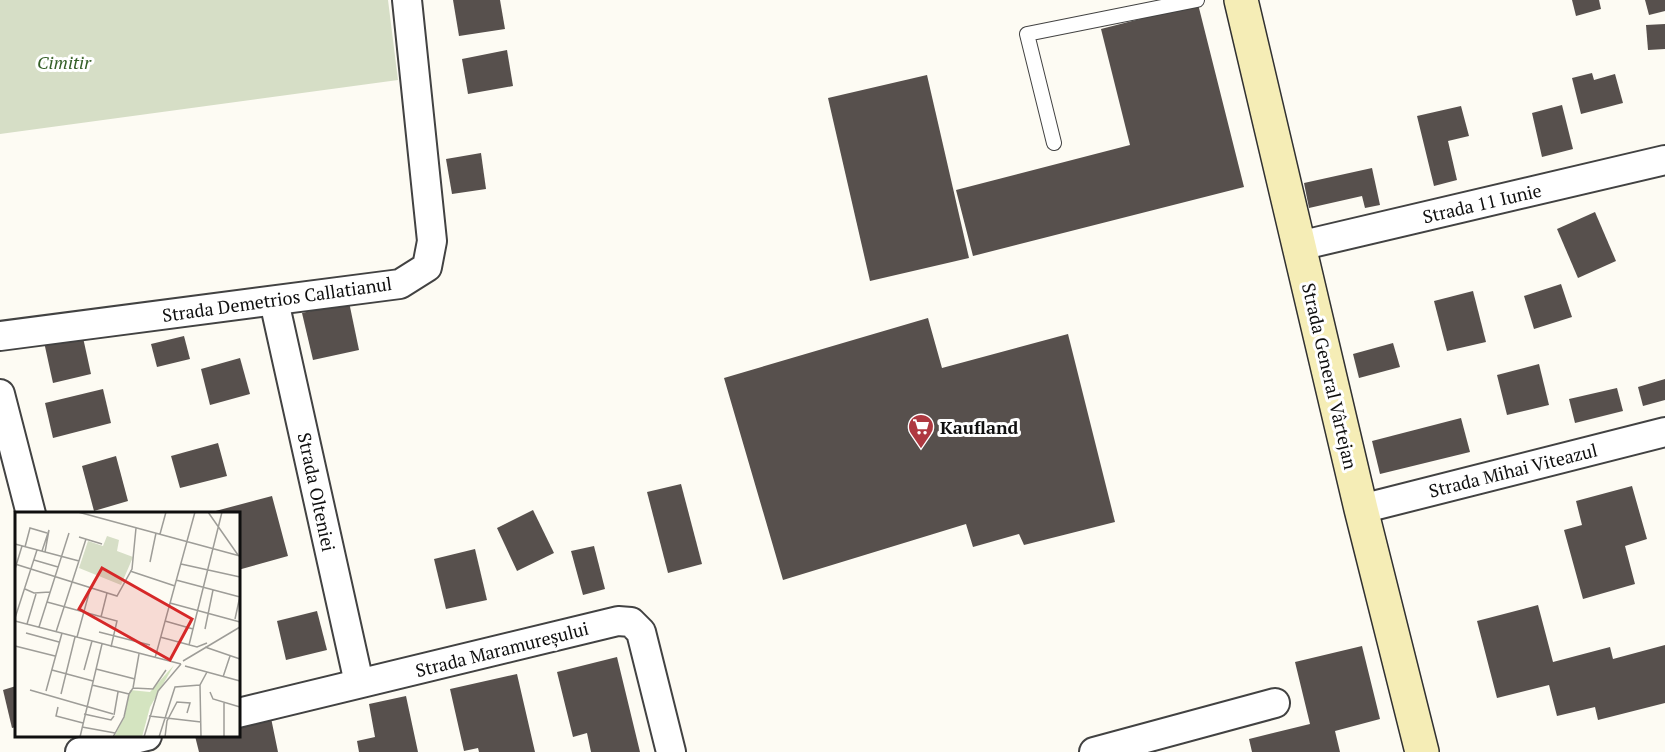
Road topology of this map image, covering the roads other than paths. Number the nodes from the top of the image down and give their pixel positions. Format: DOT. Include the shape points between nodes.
graph roads {
  1 [pos="407,0"];
  2 [pos="1197,0"];
  3 [pos="1241,0"];
  4 [pos="1054,143"];
  5 [pos="1665,160"];
  6 [pos="1299,246"];
  7 [pos="274,301"];
  8 [pos="0,336"];
  9 [pos="0,394"];
  10 [pos="1665,432"];
  11 [pos="1361,509"];
  12 [pos="31,512"];
  13 [pos="359,683"];
  14 [pos="1275,703"];
  15 [pos="240,713"];
  16 [pos="137,737"];
  17 [pos="89,747"];
  18 [pos="671,752"];
  19 [pos="1094,752"];
  20 [pos="1422,752"];
  1 -- 7 [label="street, Strada Demetrios Callatianul" via="432,241 427,267 399,284"];
  2 -- 4 [label="lane" via="1027,34"];
  3 -- 6 [label="street, Strada General Vârtejan"];
  5 -- 6 [label="street, Strada 11 Iunie"];
  6 -- 11 [label="street, Strada General Vârtejan"];
  7 -- 8 [label="street, Strada Demetrios Callatianul"];
  7 -- 13 [label="street, Strada Olteniei"];
  9 -- 12 [label="street"];
  10 -- 11 [label="street, Strada Mihai Viteazul"];
  11 -- 20 [label="street, Strada General Vârtejan"];
  13 -- 15 [label="street, Strada Maramureșului"];
  13 -- 18 [label="street, Strada Maramureșului" via="618,621 631,622 641,632"];
  14 -- 19 [label="street"];
  16 -- 17 [label="street"];
}
